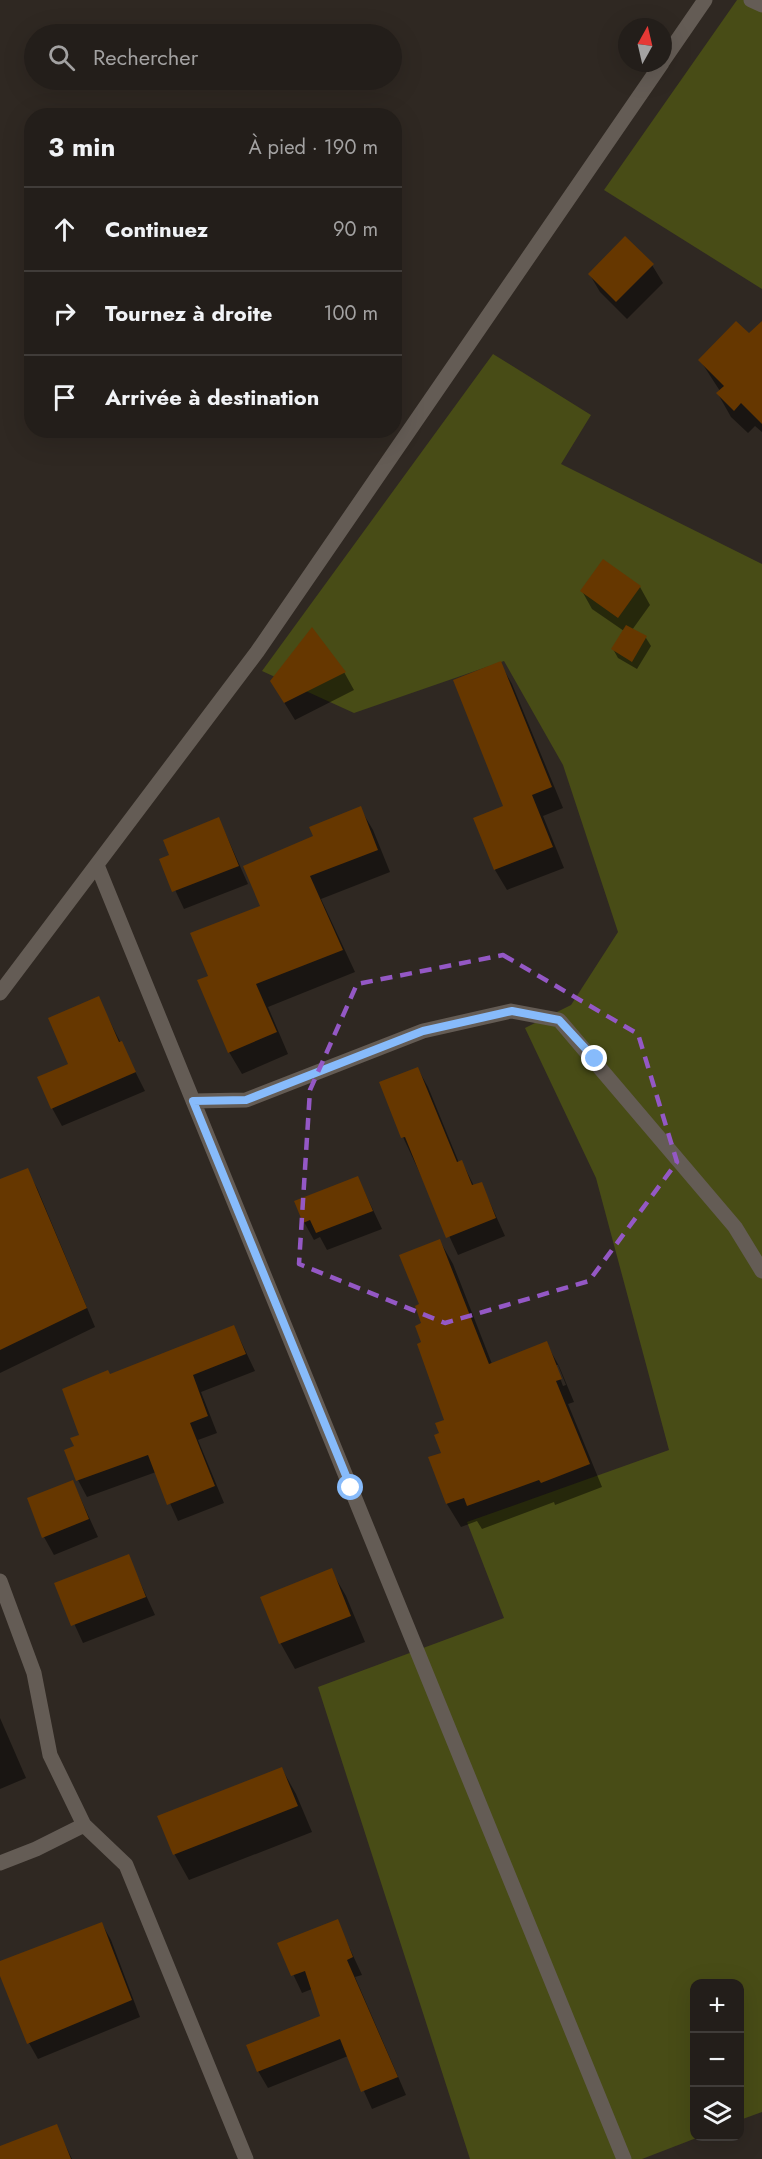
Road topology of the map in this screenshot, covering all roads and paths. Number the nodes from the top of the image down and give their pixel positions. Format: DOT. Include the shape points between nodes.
graph roads {
  1 [pos="705,0"];
  2 [pos="751,0"];
  3 [pos="762,5"];
  4 [pos="672,48"];
  5 [pos="655,72"];
  6 [pos="97,865"];
  7 [pos="0,993"];
  8 [pos="193,1101"];
  9 [pos="762,1271"];
  10 [pos="0,1581"];
  11 [pos="84,1825"];
  12 [pos="0,1863"];
  13 [pos="246,2159"];
  14 [pos="624,2159"];
  1 -- 4 [label="street"];
  2 -- 3 [label="street"];
  5 -- 6 [label="street" via="257,652"];
  6 -- 7 [label="street"];
  6 -- 8 [label="street"];
  8 -- 9 [label="street" via="246,1100 423,1031 512,1011 559,1020 735,1227"];
  8 -- 14 [label="street"];
  10 -- 11 [label="street" via="34,1673 50,1755"];
  11 -- 12 [label="street"];
  11 -- 13 [label="street" via="126,1865"];
}
